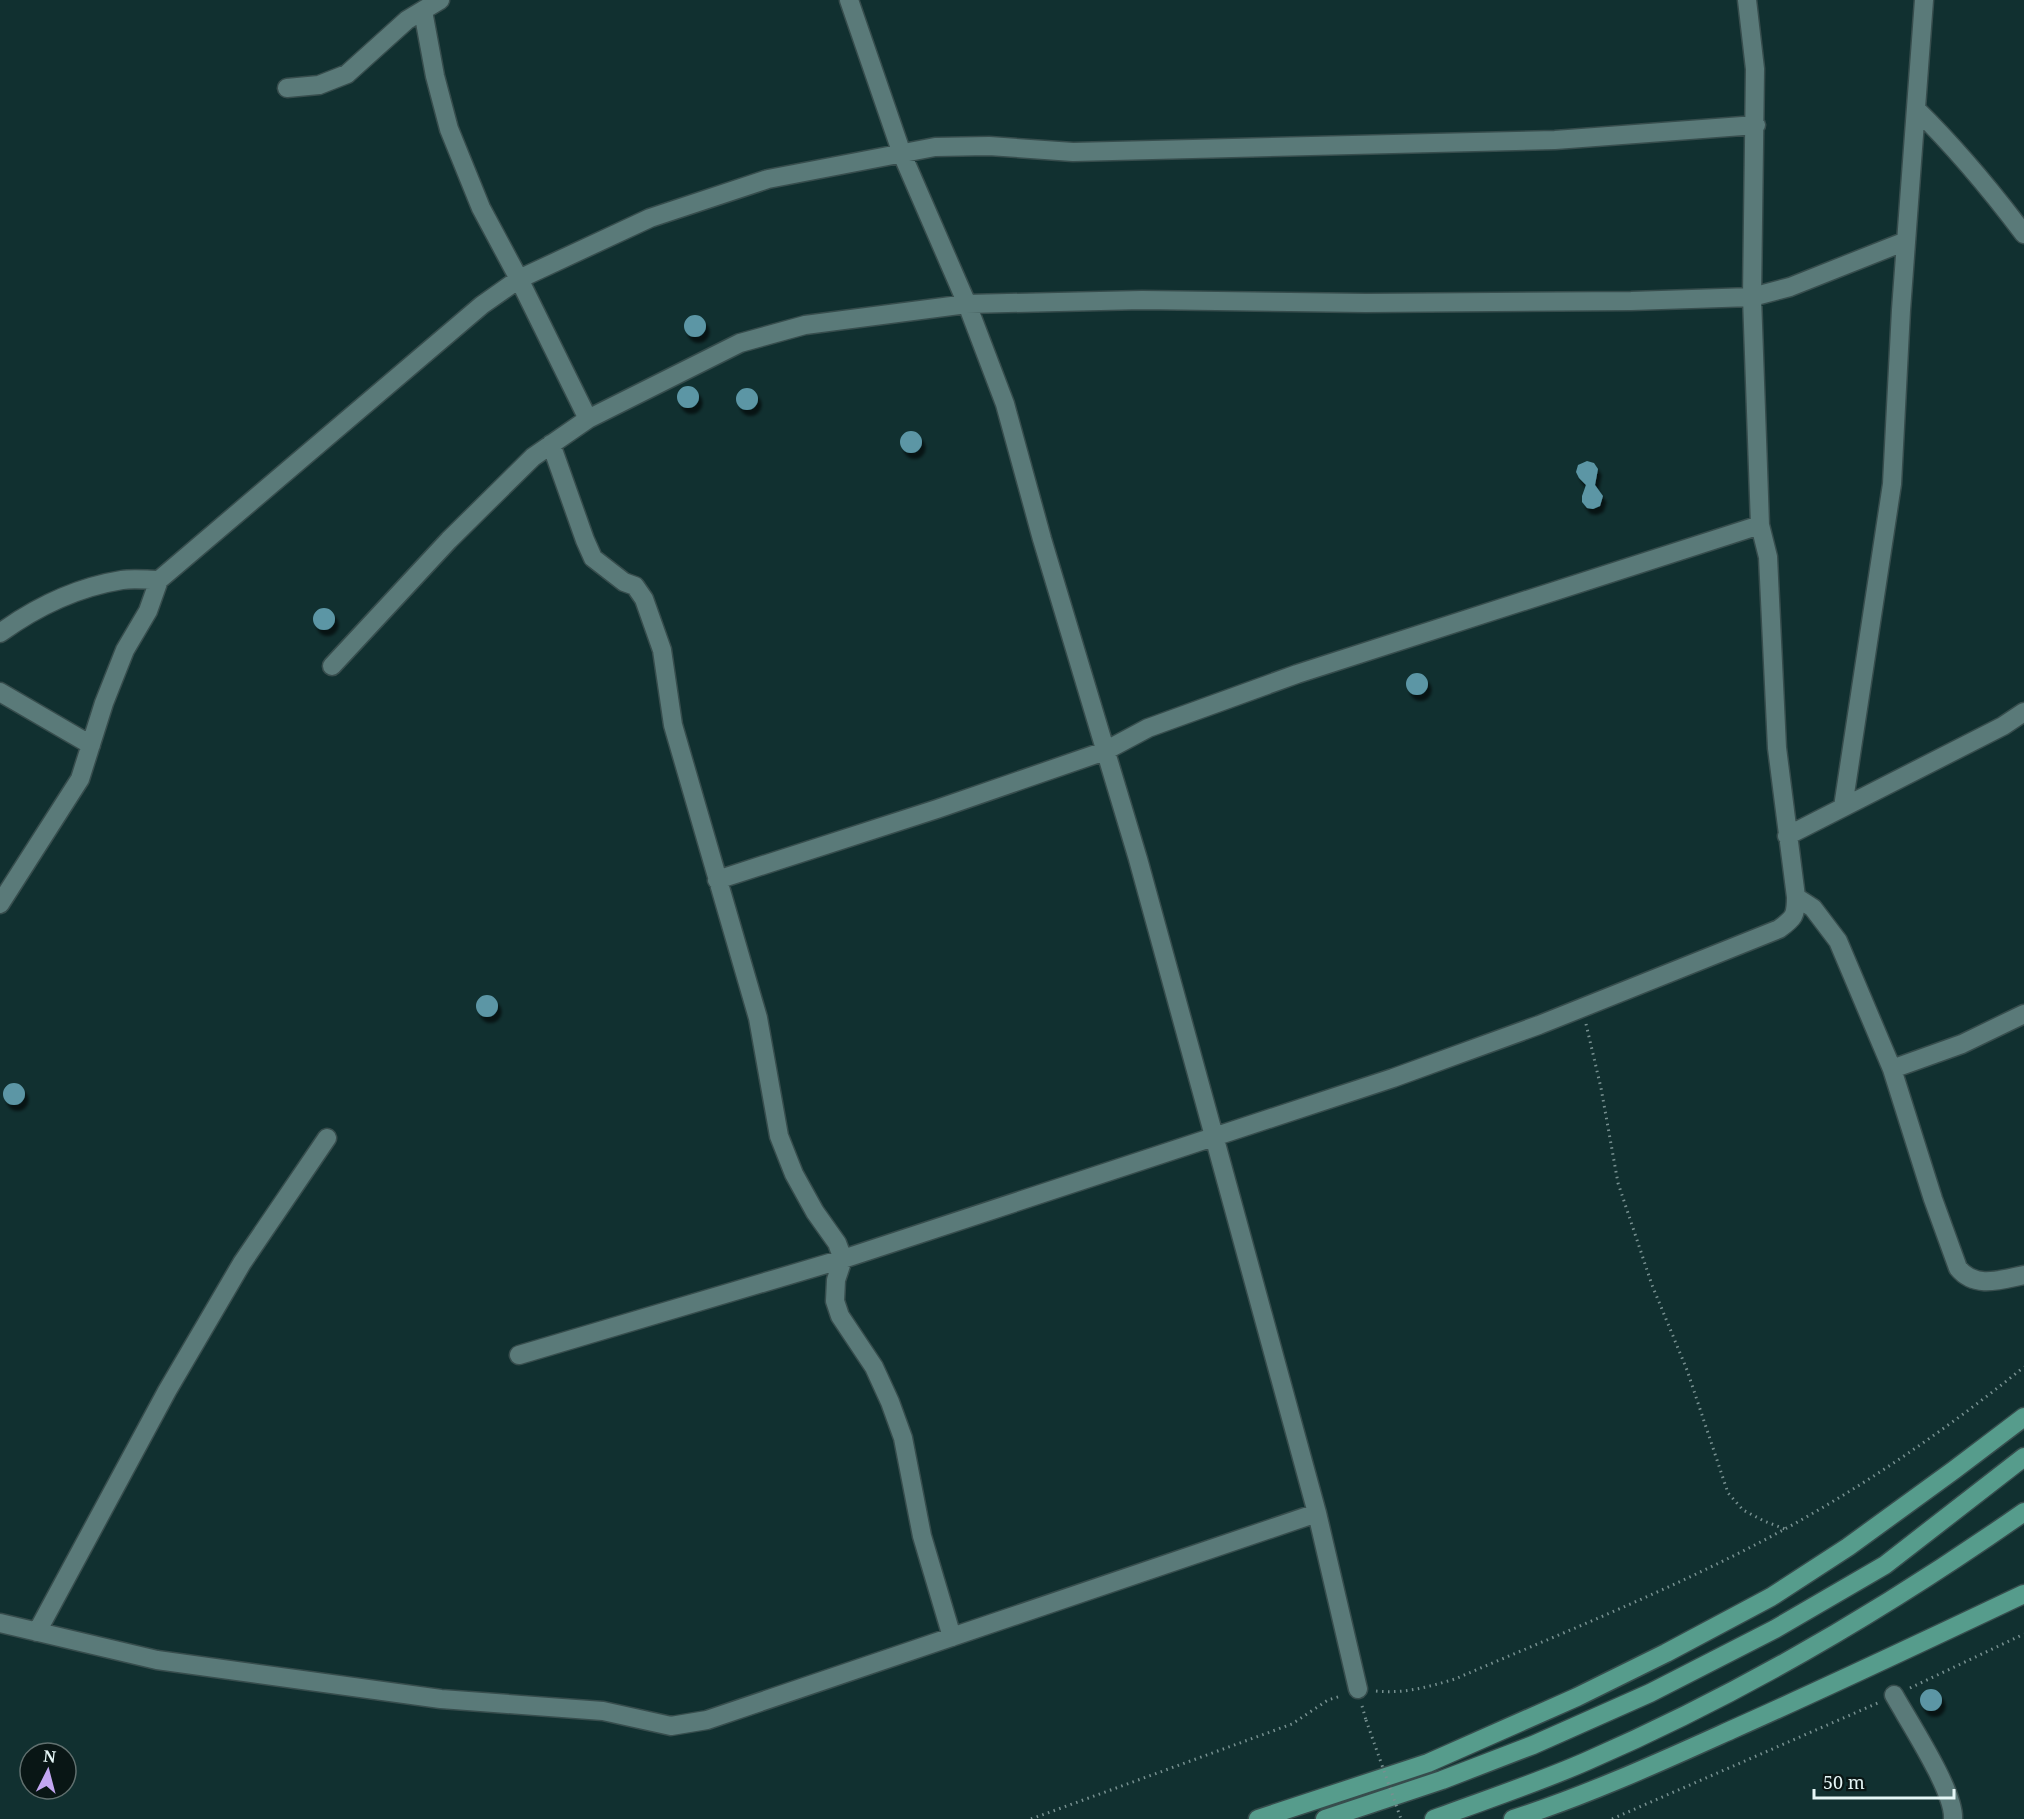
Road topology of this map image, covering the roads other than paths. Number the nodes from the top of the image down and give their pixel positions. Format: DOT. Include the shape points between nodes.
graph roads {
  1 [pos="440,0"];
  2 [pos="849,0"];
  3 [pos="1747,0"];
  4 [pos="1924,0"];
  5 [pos="423,11"];
  6 [pos="287,88"];
  7 [pos="1916,109"];
  8 [pos="1755,125"];
  9 [pos="902,154"];
  10 [pos="2024,234"];
  11 [pos="1906,241"];
  12 [pos="519,279"];
  13 [pos="1752,297"];
  14 [pos="967,304"];
  15 [pos="588,419"];
  16 [pos="551,444"];
  17 [pos="1760,525"];
  18 [pos="159,580"];
  19 [pos="0,633"];
  20 [pos="332,666"];
  21 [pos="0,692"];
  22 [pos="2024,712"];
  23 [pos="91,745"];
  24 [pos="1105,751"];
  25 [pos="1843,807"];
  26 [pos="1787,836"];
  27 [pos="717,880"];
  28 [pos="1796,897"];
  29 [pos="0,904"];
  30 [pos="2024,1014"];
  31 [pos="1892,1069"];
  32 [pos="1214,1136"];
  33 [pos="327,1138"];
  34 [pos="843,1259"];
  35 [pos="2024,1275"];
  36 [pos="519,1355"];
  37 [pos="2024,1417"];
  38 [pos="2024,1457"];
  39 [pos="2024,1512"];
  40 [pos="1317,1513"];
  41 [pos="2024,1594"];
  42 [pos="0,1623"];
  43 [pos="37,1632"];
  44 [pos="952,1637"];
  45 [pos="1358,1689"];
  46 [pos="1894,1695"];
  47 [pos="1258,1819"];
  48 [pos="1325,1819"];
  49 [pos="1434,1819"];
  50 [pos="1513,1819"];
  51 [pos="1953,1819"];
  1 -- 5 [label="street"];
  2 -- 9 [label="street"];
  3 -- 8 [label="street" via="1755,69"];
  4 -- 7 [label="street"];
  5 -- 6 [label="street" via="407,20 347,74 319,86"];
  5 -- 12 [label="street" via="449,129 481,208"];
  7 -- 10 [label="street" via="1949,141"];
  7 -- 11 [label="street"];
  8 -- 9 [label="street" via="1555,140 1073,152 960,145"];
  8 -- 13 [label="street"];
  9 -- 12 [label="street" via="768,179 650,218"];
  9 -- 14 [label="street"];
  11 -- 13 [label="street" via="1790,287"];
  11 -- 25 [label="street" via="1892,484"];
  12 -- 15 [label="street"];
  12 -- 18 [label="street" via="482,305"];
  13 -- 14 [label="street"];
  13 -- 17 [label="street"];
  14 -- 15 [label="street" via="805,326 740,343"];
  14 -- 24 [label="street" via="1005,404"];
  15 -- 16 [label="street"];
  16 -- 20 [label="street" via="449,540"];
  16 -- 27 [label="street" via="593,558 635,586 644,598 662,650 673,724"];
  17 -- 24 [label="street" via="1297,674 1148,728"];
  17 -- 26 [label="street" via="1768,557 1777,748"];
  18 -- 19 [label="street" via="123,580 76,592 43,606"];
  18 -- 23 [label="street" via="148,611 125,650"];
  21 -- 23 [label="street"];
  22 -- 25 [label="street"];
  23 -- 29 [label="street" via="80,779"];
  24 -- 27 [label="street"];
  24 -- 32 [label="street"];
  25 -- 26 [label="street"];
  26 -- 28 [label="street"];
  27 -- 34 [label="street" via="758,1018 779,1136 794,1174"];
  28 -- 31 [label="street" via="1813,908 1838,941"];
  28 -- 32 [label="street" via="1793,919 1779,929 1393,1078"];
  30 -- 31 [label="street" via="1962,1044"];
  31 -- 35 [label="street" via="1958,1268 1965,1277 1976,1281"];
  32 -- 34 [label="street"];
  32 -- 40 [label="street"];
  33 -- 43 [label="street" via="242,1263 166,1391"];
  34 -- 36 [label="street"];
  34 -- 44 [label="street" via="835,1301 840,1316 874,1367 903,1438 922,1536"];
  37 -- 47 [label="main road" via="1848,1547 1771,1596 1666,1653 1428,1763"];
  38 -- 48 [label="main road" via="1885,1564 1775,1629 1650,1693 1523,1749"];
  39 -- 49 [label="main road" via="1952,1562 1822,1642 1669,1723 1586,1762"];
  40 -- 44 [label="street"];
  40 -- 45 [label="street"];
  41 -- 50 [label="main road" via="1694,1747 1598,1789"];
  42 -- 43 [label="street"];
  43 -- 44 [label="street" via="157,1660 441,1699 603,1711 671,1726 707,1720"];
  46 -- 51 [label="street" via="1946,1788"];
}
